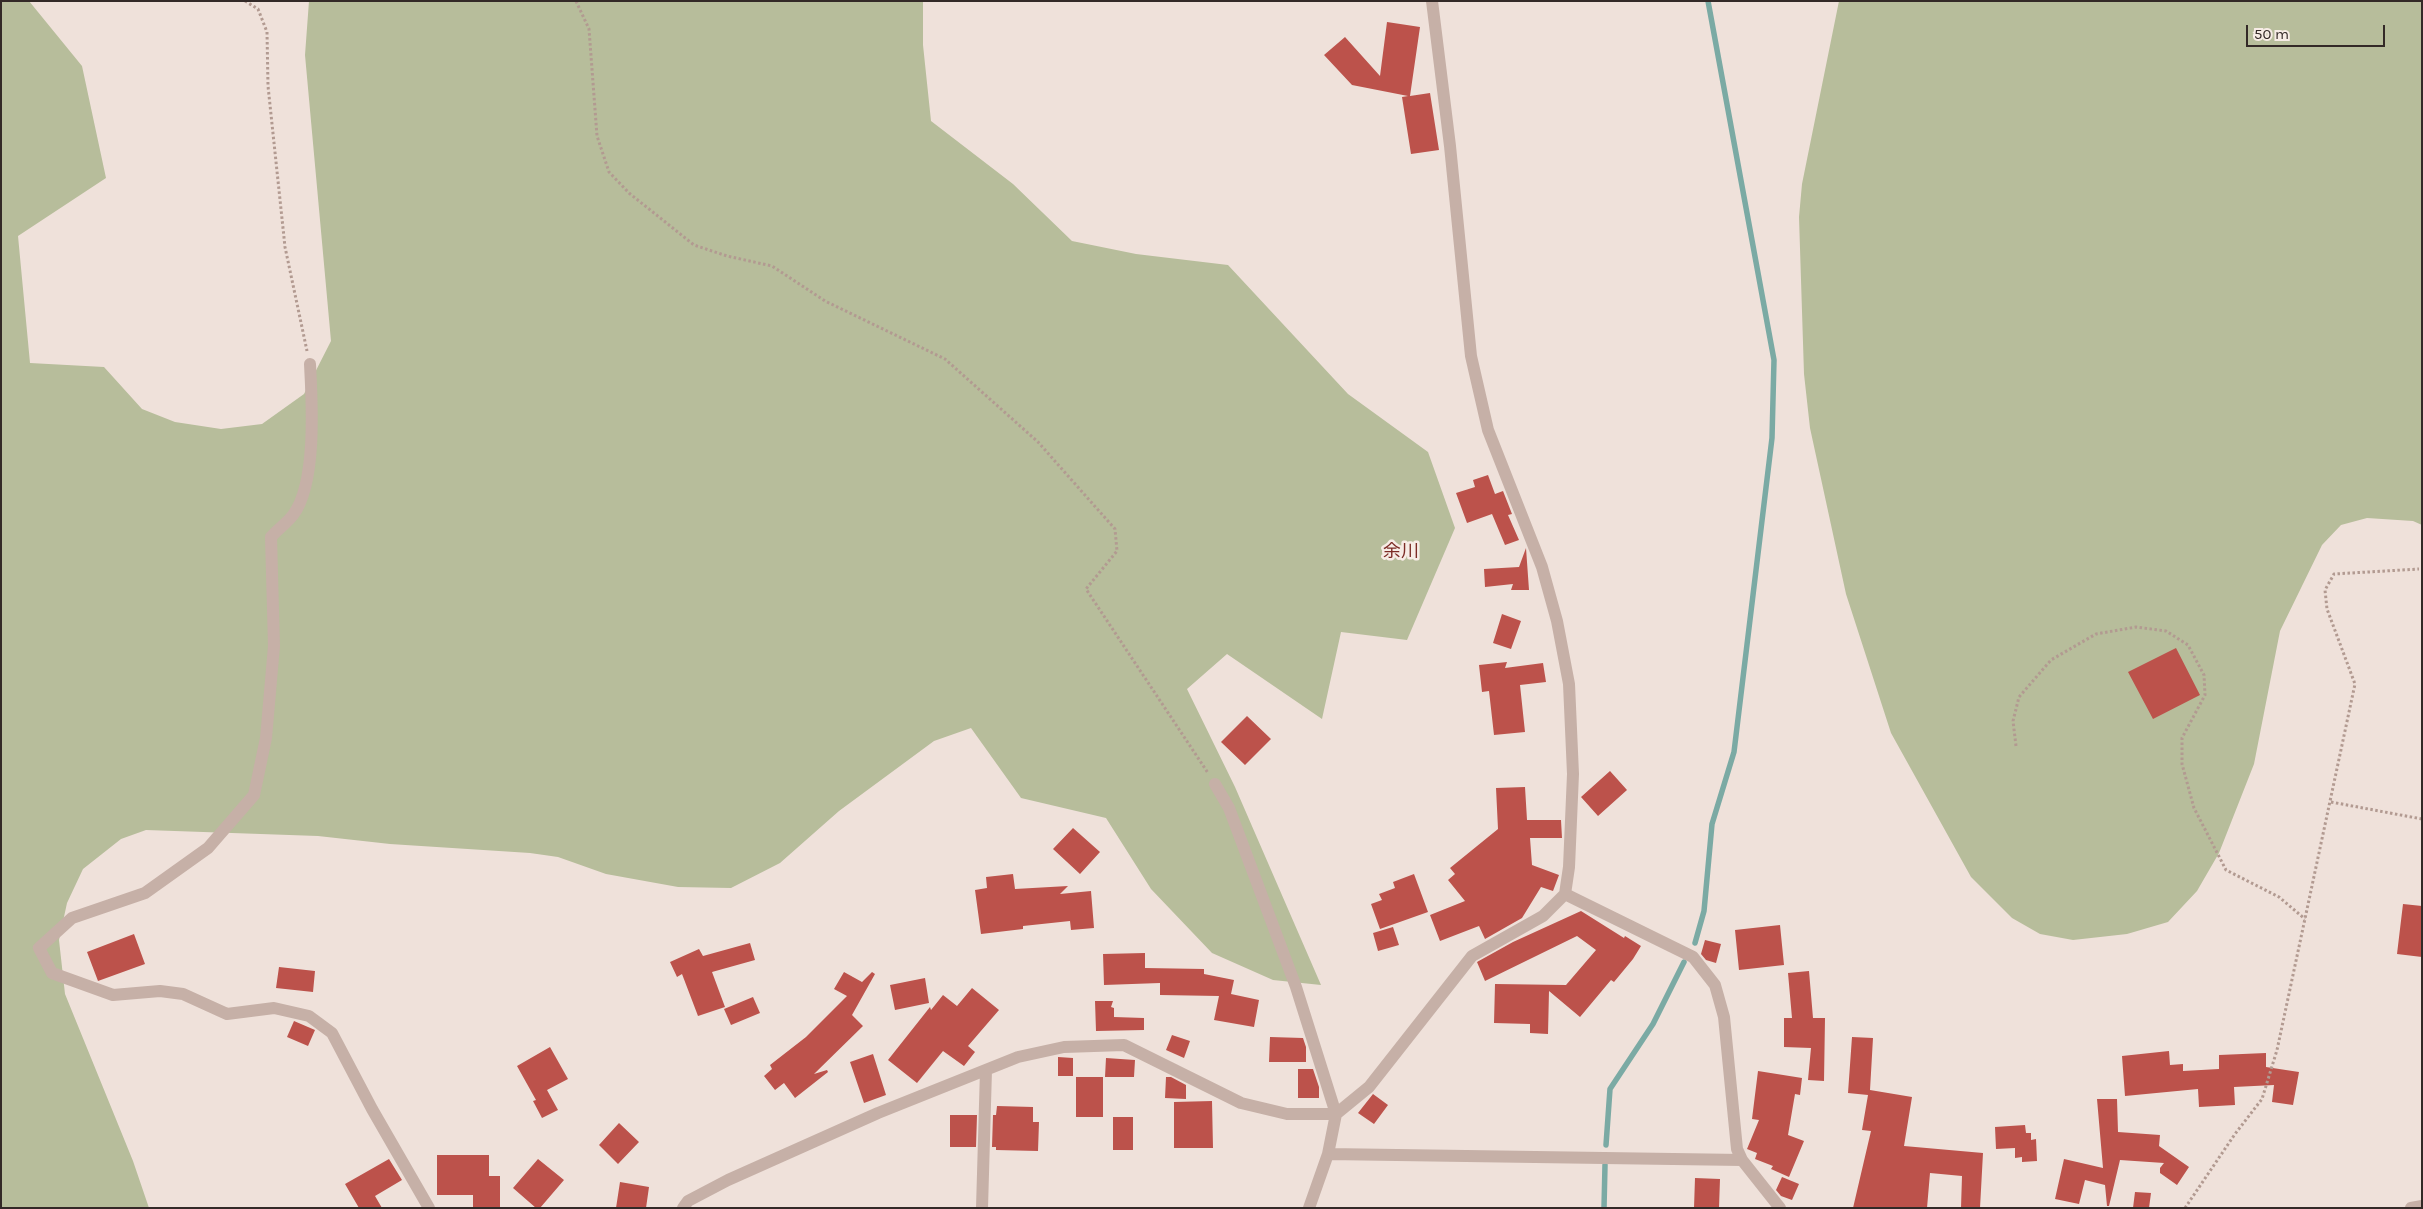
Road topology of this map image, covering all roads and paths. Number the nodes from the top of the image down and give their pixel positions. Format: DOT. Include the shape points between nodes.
graph roads {
  1 [pos="246,1"];
  2 [pos="576,1"];
  3 [pos="1432,1"];
  4 [pos="310,364"];
  5 [pos="2420,569"];
  6 [pos="2016,746"];
  7 [pos="1215,784"];
  8 [pos="2331,802"];
  9 [pos="2422,820"];
  10 [pos="1565,894"];
  11 [pos="2305,920"];
  12 [pos="986,1070"];
  13 [pos="1336,1114"];
  14 [pos="1328,1154"];
  15 [pos="1742,1160"];
  16 [pos="2422,1206"];
  17 [pos="429,1208"];
  18 [pos="683,1208"];
  19 [pos="982,1208"];
  20 [pos="1309,1208"];
  21 [pos="1780,1208"];
  22 [pos="2185,1208"];
  23 [pos="2411,1208"];
  1 -- 4 [label="path" via="258,8 266,32 268,86 285,247"];
  2 -- 7 [label="path" via="589,29 597,136 609,172 629,193 694,245 772,266 825,301 945,359 1038,442 1115,529 1117,551 1086,589"];
  3 -- 10 [label="street" via="1471,356 1488,430 1542,567 1569,684 1573,774"];
  4 -- 17 [label="street" via="312,416 304,490 294,514 271,536 274,646 266,738 254,795 208,848 145,894 72,918 39,948 52,973 113,995 160,991 182,994 227,1014 274,1008 309,1016 332,1033"];
  5 -- 8 [label="path" via="2334,574 2325,590 2327,609 2355,684"];
  6 -- 11 [label="path" via="2013,721 2020,697 2050,660 2096,634 2136,627 2166,631 2188,645 2204,676 2206,695 2182,738 2182,764 2194,808 2226,870 2279,897"];
  7 -- 13 [label="street" via="1229,808 1296,987"];
  8 -- 9 [label="path"];
  8 -- 11 [label="path"];
  10 -- 13 [label="street" via="1543,916 1472,956 1369,1087"];
  10 -- 15 [label="street" via="1693,957 1714,986 1724,1017 1737,1149"];
  11 -- 22 [label="path" via="2277,1050 2262,1099"];
  12 -- 13 [label="street" via="1018,1057 1064,1047 1124,1045 1241,1103 1287,1114"];
  12 -- 18 [label="street" via="878,1113 728,1180 688,1201"];
  12 -- 19 [label="street"];
  13 -- 14 [label="street"];
  14 -- 15 [label="street"];
  14 -- 20 [label="street"];
  15 -- 21 [label="street"];
  16 -- 23 [label="street"];
}
